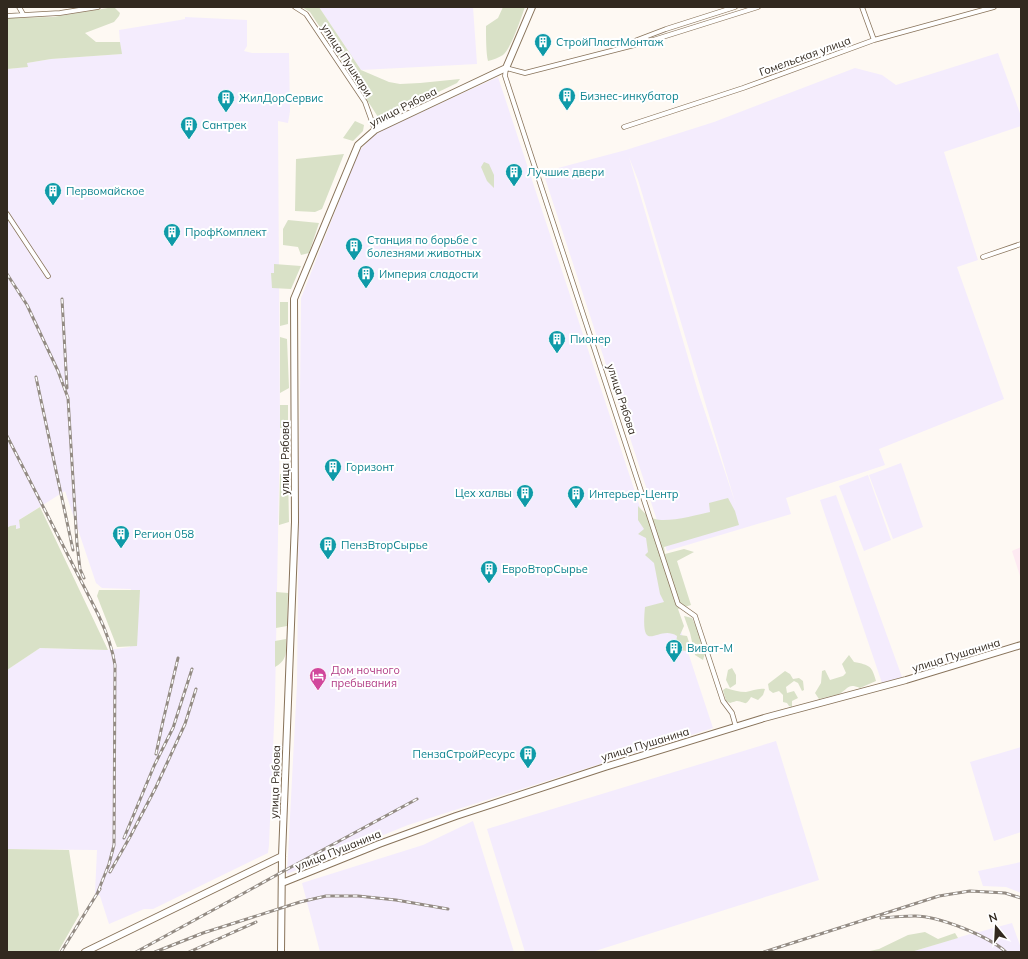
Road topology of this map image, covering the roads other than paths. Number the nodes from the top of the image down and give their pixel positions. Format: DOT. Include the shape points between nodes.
graph roads {
  1 [pos="19,7"];
  2 [pos="98,7"];
  3 [pos="295,7"];
  4 [pos="532,7"];
  5 [pos="735,7"];
  6 [pos="758,7"];
  7 [pos="862,7"];
  8 [pos="994,7"];
  9 [pos="22,14"];
  10 [pos="7,16"];
  11 [pos="874,40"];
  12 [pos="609,51"];
  13 [pos="506,68"];
  14 [pos="624,127"];
  15 [pos="375,130"];
  16 [pos="7,214"];
  17 [pos="1021,244"];
  18 [pos="983,257"];
  19 [pos="48,276"];
  20 [pos="1021,645"];
  21 [pos="736,727"];
  22 [pos="282,856"];
  23 [pos="282,883"];
  24 [pos="85,952"];
  25 [pos="281,952"];
  1 -- 9 [label="street"];
  2 -- 9 [label="street" via="60,13"];
  3 -- 15 [label="street, улица Пушкари" via="306,14 365,102"];
  4 -- 13 [label="street"];
  5 -- 12 [label="street"];
  6 -- 12 [label="street"];
  7 -- 11 [label="street"];
  8 -- 11 [label="street, Гомельская улица"];
  9 -- 10 [label="street"];
  11 -- 14 [label="street, Гомельская улица" via="743,88"];
  12 -- 13 [label="street" via="525,72"];
  13 -- 15 [label="street, улица Рябова"];
  13 -- 21 [label="street, улица Рябова" via="505,76 678,604 696,616 723,701 732,713"];
  15 -- 22 [label="street, улица Рябова" via="358,145 294,299 295,522"];
  16 -- 19 [label="street"];
  17 -- 18 [label="street"];
  20 -- 21 [label="street, улица Пушанина"];
  21 -- 23 [label="street, улица Пушанина" via="456,816"];
  22 -- 23 [label="street, улица Рябова"];
  22 -- 24 [label="street"];
  23 -- 25 [label="street, улица Рябова"];
}
